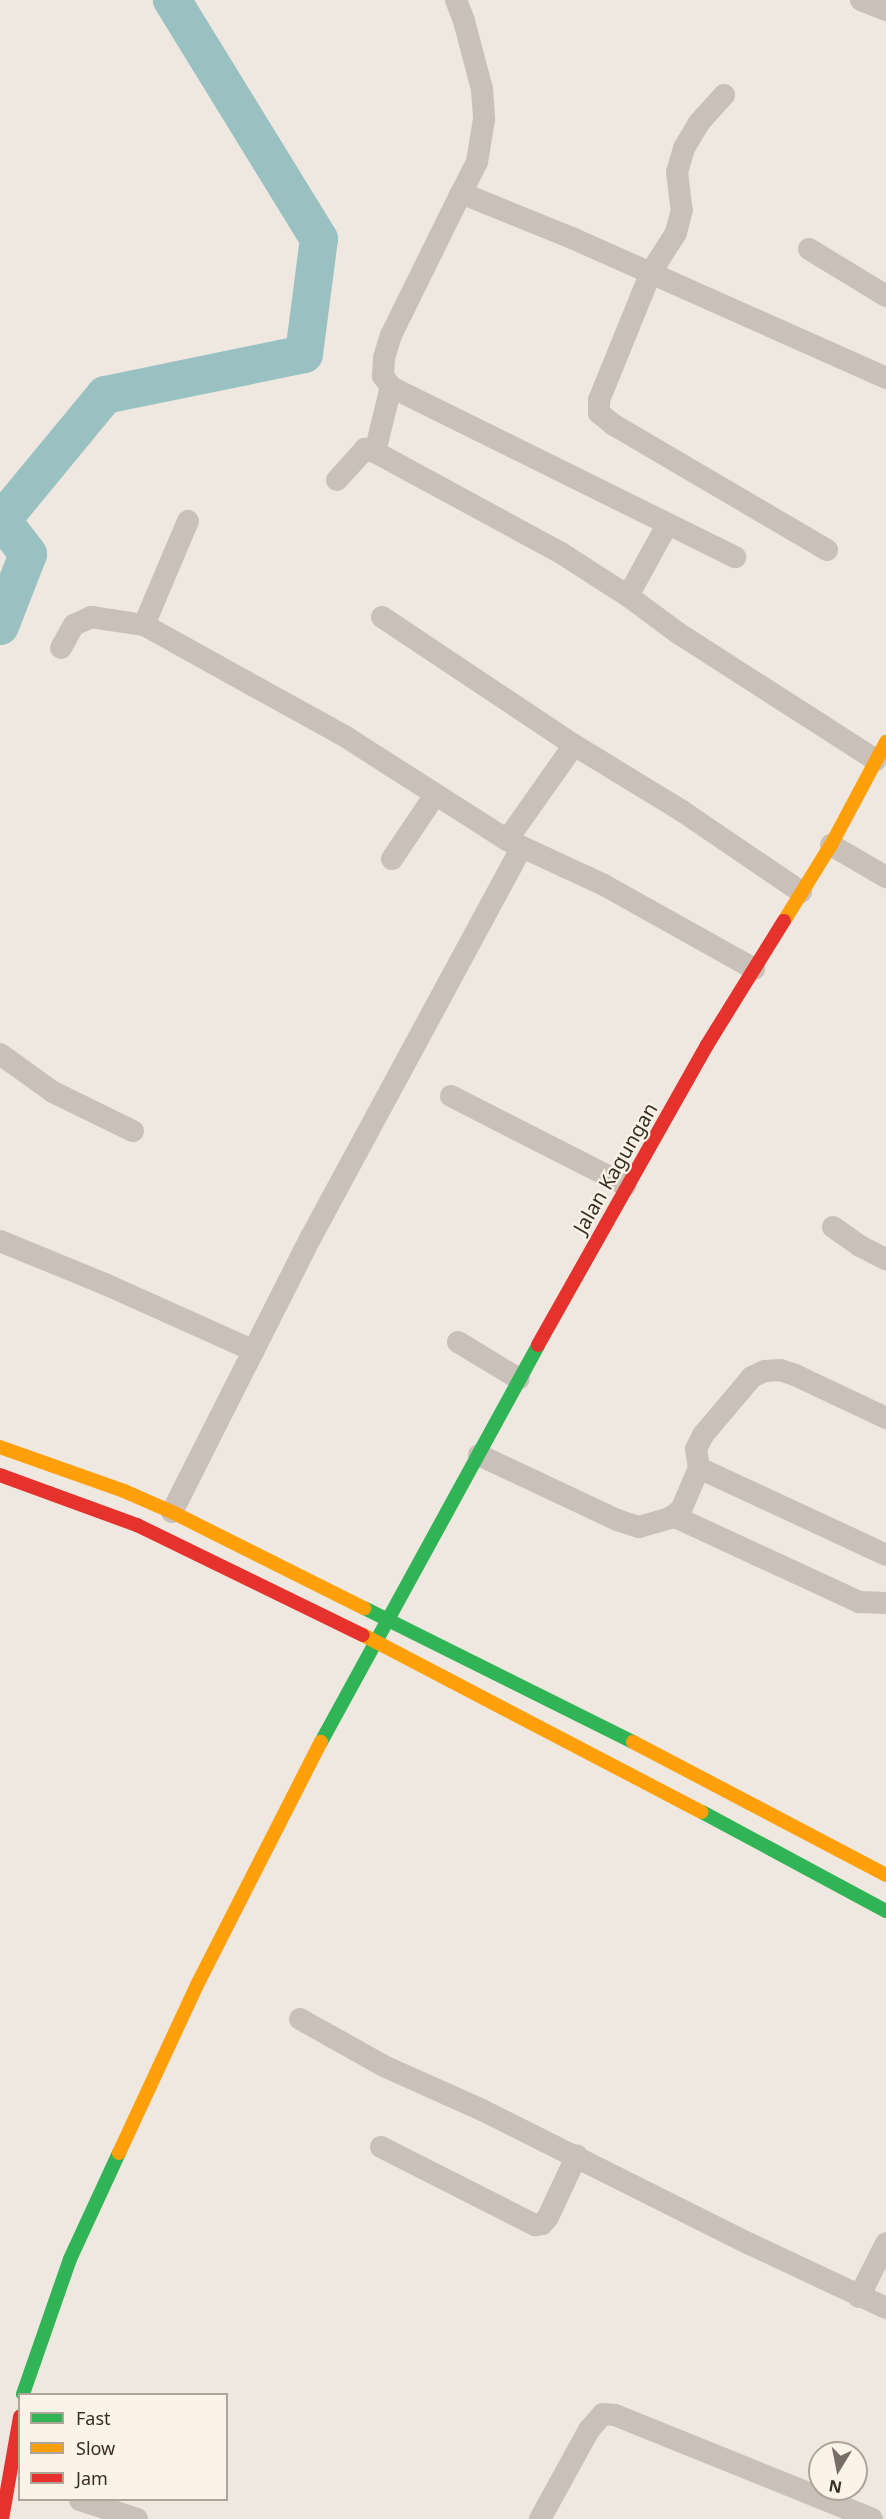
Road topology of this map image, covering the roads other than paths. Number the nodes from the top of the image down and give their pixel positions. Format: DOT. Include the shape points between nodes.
graph roads {
  1 [pos="456,0"];
  2 [pos="861,0"];
  3 [pos="886,10"];
  4 [pos="724,95"];
  5 [pos="461,193"];
  6 [pos="809,249"];
  7 [pos="651,272"];
  8 [pos="886,296"];
  9 [pos="886,378"];
  10 [pos="391,387"];
  11 [pos="375,452"];
  12 [pos="337,480"];
  13 [pos="188,521"];
  14 [pos="667,525"];
  15 [pos="827,550"];
  16 [pos="735,557"];
  17 [pos="628,596"];
  18 [pos="382,618"];
  19 [pos="144,625"];
  20 [pos="61,648"];
  21 [pos="574,745"];
  22 [pos="881,751"];
  23 [pos="435,795"];
  24 [pos="515,844"];
  25 [pos="831,845"];
  26 [pos="392,859"];
  27 [pos="886,877"];
  28 [pos="801,892"];
  29 [pos="754,969"];
  30 [pos="0,1054"];
  31 [pos="451,1096"];
  32 [pos="133,1131"];
  33 [pos="626,1185"];
  34 [pos="833,1227"];
  35 [pos="0,1241"];
  36 [pos="886,1259"];
  37 [pos="458,1342"];
  38 [pos="254,1351"];
  39 [pos="519,1379"];
  40 [pos="886,1418"];
  41 [pos="0,1447"];
  42 [pos="479,1455"];
  43 [pos="699,1468"];
  44 [pos="0,1475"];
  45 [pos="172,1512"];
  46 [pos="673,1516"];
  47 [pos="886,1555"];
  48 [pos="886,1603"];
  49 [pos="387,1619"];
  50 [pos="375,1641"];
  51 [pos="886,1875"];
  52 [pos="886,1911"];
  53 [pos="300,2019"];
  54 [pos="381,2147"];
  55 [pos="578,2156"];
  56 [pos="886,2243"];
  57 [pos="859,2296"];
  58 [pos="886,2308"];
  59 [pos="23,2393"];
  60 [pos="18,2437"];
  61 [pos="14,2477"];
  62 [pos="86,2501"];
  63 [pos="2,2518"];
  64 [pos="137,2519"];
  65 [pos="540,2519"];
  66 [pos="872,2519"];
  1 -- 5 [label="street" via="482,89 484,119 477,162"];
  2 -- 3 [label="street"];
  4 -- 7 [label="street" via="699,123 684,148 677,172 682,210 676,233"];
  5 -- 7 [label="street"];
  5 -- 10 [label="street" via="391,335 383,376"];
  6 -- 8 [label="street"];
  7 -- 9 [label="street"];
  7 -- 15 [label="street" via="599,399 599,413"];
  10 -- 11 [label="street"];
  10 -- 14 [label="street"];
  11 -- 12 [label="street" via="365,449"];
  11 -- 17 [label="street" via="561,553"];
  13 -- 19 [label="street"];
  14 -- 16 [label="street"];
  14 -- 17 [label="street"];
  17 -- 22 [label="street" via="678,633"];
  18 -- 21 [label="street"];
  19 -- 20 [label="street" via="91,617 74,625"];
  19 -- 23 [label="street" via="346,737"];
  21 -- 24 [label="street"];
  21 -- 28 [label="street" via="682,811"];
  22 -- 25 [label="main road, Jalan Kagungan"];
  23 -- 24 [label="street"];
  23 -- 26 [label="street"];
  24 -- 29 [label="street" via="604,885"];
  24 -- 38 [label="street"];
  25 -- 27 [label="street"];
  25 -- 28 [label="main road, Jalan Kagungan"];
  28 -- 29 [label="main road, Jalan Kagungan"];
  29 -- 33 [label="main road, Jalan Kagungan"];
  30 -- 32 [label="street" via="52,1092"];
  31 -- 33 [label="street"];
  33 -- 39 [label="main road, Jalan Kagungan"];
  34 -- 36 [label="street"];
  35 -- 38 [label="street"];
  37 -- 39 [label="street"];
  38 -- 45 [label="street"];
  39 -- 42 [label="main road, Jalan Kagungan"];
  40 -- 43 [label="street" via="795,1375 765,1371 752,1377 703,1435 696,1449"];
  41 -- 45 [label="main road"];
  42 -- 46 [label="street" via="616,1520 639,1527"];
  42 -- 49 [label="main road, Jalan Kagungan"];
  43 -- 46 [label="street" via="689,1497"];
  43 -- 47 [label="street"];
  44 -- 50 [label="main road" via="146,1529"];
  45 -- 49 [label="main road"];
  46 -- 48 [label="street" via="859,1602"];
  49 -- 50 [label="main road, Jalan Kagungan"];
  49 -- 51 [label="main road" via="654,1752"];
  50 -- 52 [label="main road"];
  50 -- 59 [label="main road, Jalan Kagungan" via="300,1779 198,1985 70,2259"];
  53 -- 55 [label="street" via="386,2067"];
  54 -- 55 [label="street" via="534,2226 548,2217"];
  55 -- 57 [label="street"];
  56 -- 57 [label="street"];
  57 -- 58 [label="street"];
  60 -- 61 [label="main road"];
  61 -- 63 [label="main road"];
  62 -- 64 [label="street"];
  65 -- 66 [label="street" via="589,2430 603,2414 615,2415"];
}
